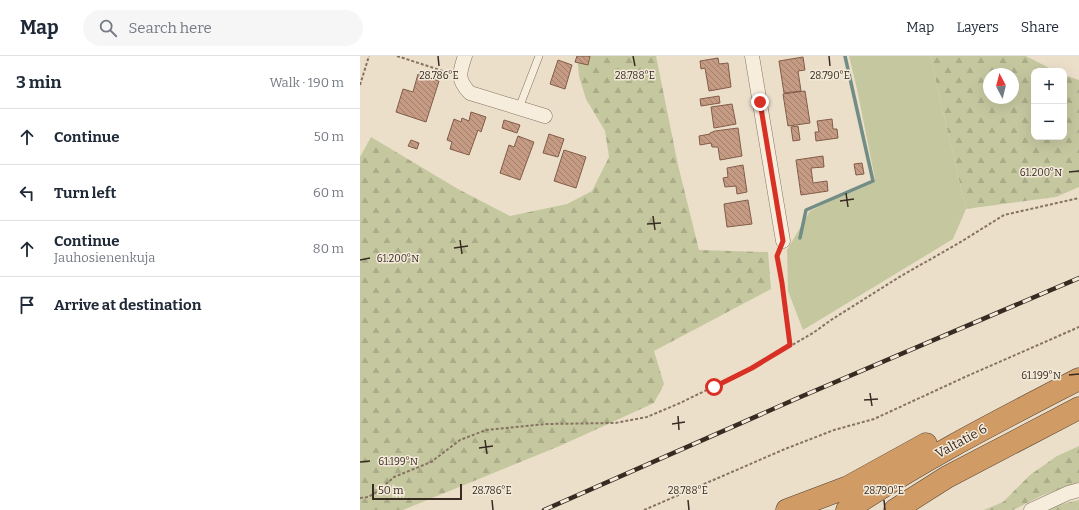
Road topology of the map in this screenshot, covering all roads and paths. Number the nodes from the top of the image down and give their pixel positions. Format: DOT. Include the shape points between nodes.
graph roads {
  1 [pos="369,56"];
  2 [pos="397,56"];
  3 [pos="465,56"];
  4 [pos="539,56"];
  5 [pos="752,56"];
  6 [pos="460,77"];
  7 [pos="360,85"];
  8 [pos="519,108"];
  9 [pos="545,116"];
  10 [pos="1079,198"];
  11 [pos="783,241"];
  12 [pos="1079,327"];
  13 [pos="790,345"];
  14 [pos="1079,379"];
  15 [pos="1079,408"];
  16 [pos="1013,413"];
  17 [pos="1079,416"];
  18 [pos="1079,490"];
  19 [pos="360,498"];
  20 [pos="644,510"];
  21 [pos="787,510"];
  22 [pos="847,510"];
  23 [pos="895,510"];
  24 [pos="921,510"];
  25 [pos="1031,510"];
  1 -- 7 [label="path"];
  2 -- 6 [label="path"];
  3 -- 6 [label="street"];
  4 -- 8 [label="lane"];
  5 -- 11 [label="street"];
  6 -- 8 [label="street" via="463,86 470,93"];
  8 -- 9 [label="street"];
  10 -- 13 [label="path" via="1004,215"];
  11 -- 13 [label="path" via="777,256"];
  12 -- 20 [label="path" via="874,420 834,430 785,449"];
  13 -- 19 [label="path" via="745,371 647,417 615,423 545,424 486,430 460,440 431,462 394,477 377,492"];
  14 -- 16 [label="highway, Valtatie 6"];
  15 -- 23 [label="highway, Valtatie 6" via="947,477"];
  16 -- 21 [label="highway" via="955,429 848,487"];
  16 -- 22 [label="highway, Valtatie 6" via="955,444"];
  17 -- 24 [label="highway" via="987,467"];
  18 -- 25 [label="street"];
}
